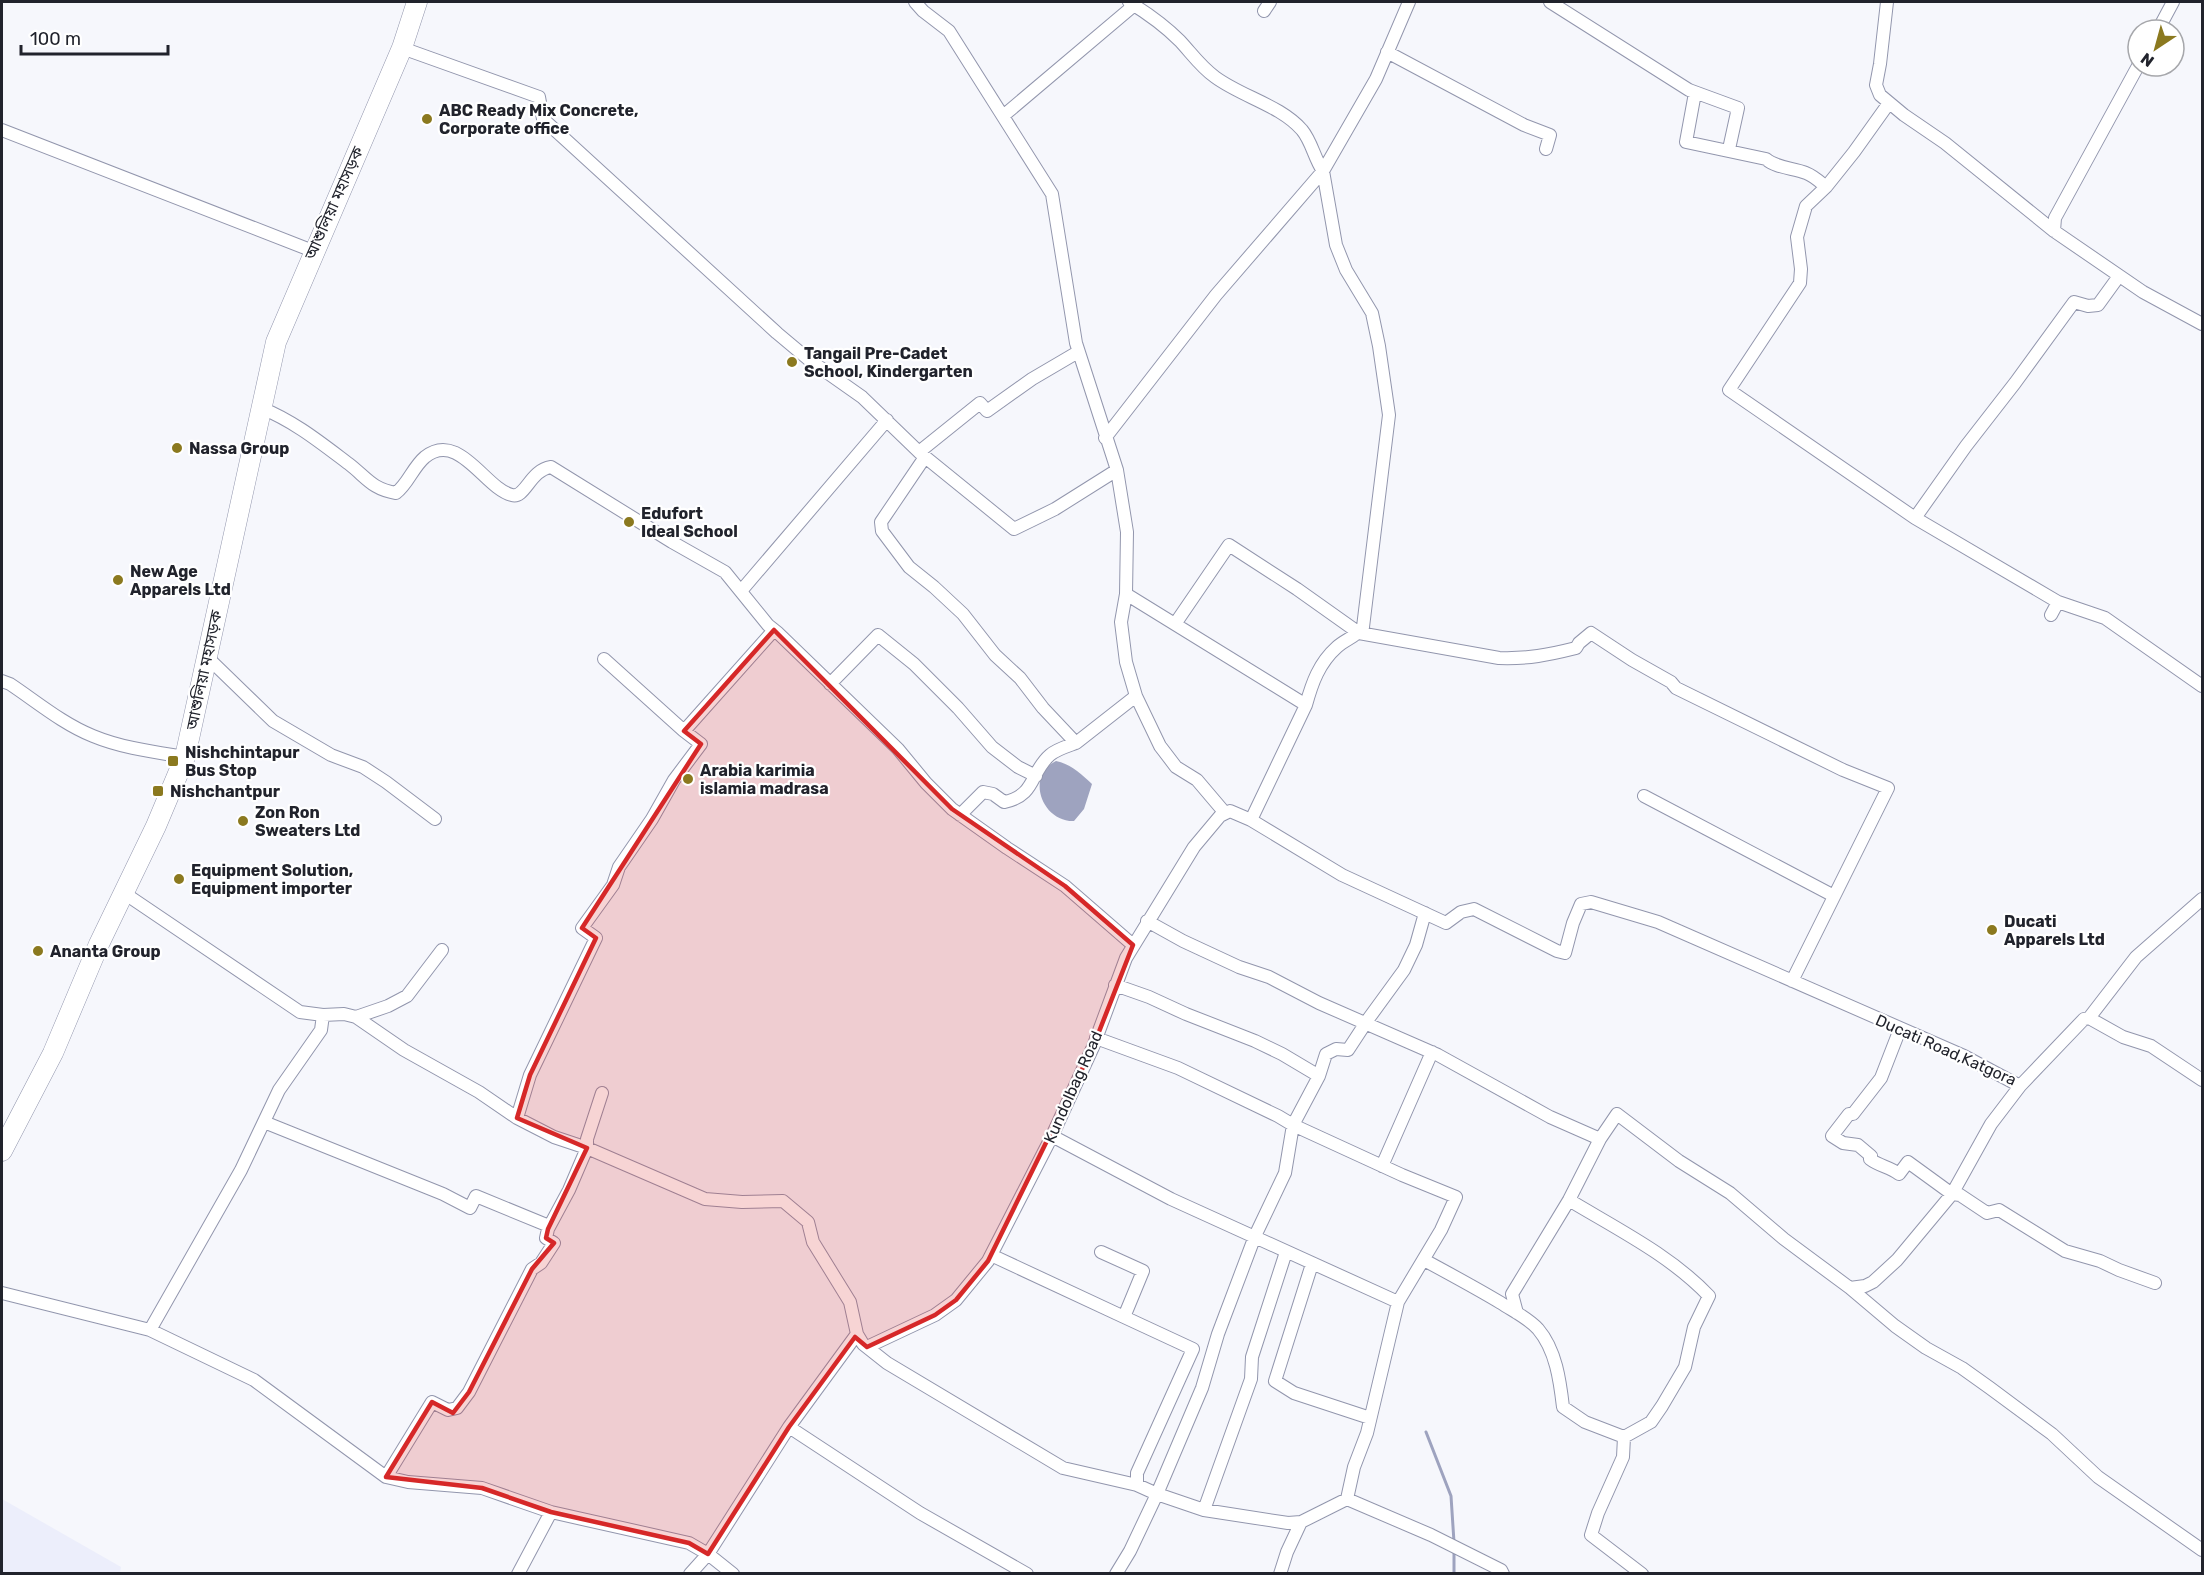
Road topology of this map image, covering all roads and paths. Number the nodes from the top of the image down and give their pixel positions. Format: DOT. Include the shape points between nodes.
graph roads {
  1 [pos="417,2"];
  2 [pos="1133,2"];
  3 [pos="1409,2"];
  4 [pos="1550,2"];
  5 [pos="1887,2"];
  6 [pos="2173,2"];
  7 [pos="923,5"];
  8 [pos="2164,18"];
  9 [pos="402,48"];
  10 [pos="1387,52"];
  11 [pos="2131,78"];
  12 [pos="1695,93"];
  13 [pos="1889,103"];
  14 [pos="1003,116"];
  15 [pos="2,130"];
  16 [pos="1546,149"];
  17 [pos="1728,149"];
  18 [pos="1323,171"];
  19 [pos="1826,187"];
  20 [pos="2054,231"];
  21 [pos="313,251"];
  22 [pos="2119,276"];
  23 [pos="2202,324"];
  24 [pos="1078,352"];
  25 [pos="261,408"];
  26 [pos="887,420"];
  27 [pos="1105,438"];
  28 [pos="922,454"];
  29 [pos="1117,471"];
  30 [pos="1915,518"];
  31 [pos="741,591"];
  32 [pos="1126,594"];
  33 [pos="2058,602"];
  34 [pos="2051,615"];
  35 [pos="1175,624"];
  36 [pos="774,630"];
  37 [pos="1359,633"];
  38 [pos="207,657"];
  39 [pos="604,659"];
  40 [pos="2,681"];
  41 [pos="830,684"];
  42 [pos="2202,686"];
  43 [pos="1137,696"];
  44 [pos="1306,705"];
  45 [pos="684,730"];
  46 [pos="1076,743"];
  47 [pos="184,757"];
  48 [pos="1036,776"];
  49 [pos="1644,796"];
  50 [pos="1225,813"];
  51 [pos="960,815"];
  52 [pos="435,819"];
  53 [pos="1251,820"];
  54 [pos="124,893"];
  55 [pos="1834,896"];
  56 [pos="2202,899"];
  57 [pos="1425,913"];
  58 [pos="1147,921"];
  59 [pos="1133,945"];
  60 [pos="442,950"];
  61 [pos="1792,981"];
  62 [pos="1115,985"];
  63 [pos="323,1015"];
  64 [pos="356,1017"];
  65 [pos="2089,1018"];
  66 [pos="1365,1023"];
  67 [pos="1900,1029"];
  68 [pos="1096,1038"];
  69 [pos="1432,1052"];
  70 [pos="1319,1076"];
  71 [pos="2202,1080"];
  72 [pos="2020,1086"];
  73 [pos="602,1094"];
  74 [pos="517,1118"];
  75 [pos="264,1122"];
  76 [pos="1293,1125"];
  77 [pos="1052,1136"];
  78 [pos="1600,1139"];
  79 [pos="588,1148"];
  80 [pos="2,1151"];
  81 [pos="1382,1166"];
  82 [pos="1952,1194"];
  83 [pos="1569,1200"];
  84 [pos="549,1226"];
  85 [pos="1255,1236"];
  86 [pos="1101,1252"];
  87 [pos="1286,1252"];
  88 [pos="991,1255"];
  89 [pos="1424,1260"];
  90 [pos="1312,1264"];
  91 [pos="2155,1283"];
  92 [pos="1850,1288"];
  93 [pos="2,1293"];
  94 [pos="1398,1302"];
  95 [pos="1517,1313"];
  96 [pos="1124,1317"];
  97 [pos="150,1330"];
  98 [pos="857,1334"];
  99 [pos="867,1347"];
  100 [pos="1370,1418"];
  101 [pos="789,1427"];
  102 [pos="1623,1437"];
  103 [pos="386,1478"];
  104 [pos="1137,1485"];
  105 [pos="1157,1494"];
  106 [pos="1347,1499"];
  107 [pos="1204,1510"];
  108 [pos="551,1512"];
  109 [pos="1301,1522"];
  110 [pos="2202,1550"];
  111 [pos="708,1554"];
  112 [pos="518,1574"];
  113 [pos="690,1574"];
  114 [pos="733,1574"];
  115 [pos="1027,1574"];
  116 [pos="1116,1574"];
  117 [pos="1280,1574"];
  118 [pos="1503,1574"];
  119 [pos="1642,1574"];
  1 -- 9 [label="highway, আশুলিয়া মহাসড়ক"];
  2 -- 14 [label="street"];
  2 -- 18 [label="street" via="1213,75 1296,124"];
  3 -- 10 [label="street"];
  4 -- 12 [label="street"];
  5 -- 13 [label="street" via="1876,85"];
  6 -- 8 [label="street"];
  7 -- 14 [label="street" via="949,31"];
  9 -- 21 [label="highway, আশুলিয়া মহাসড়ক"];
  9 -- 26 [label="street" via="539,97 543,119 777,333"];
  10 -- 16 [label="street" via="1508,117 1550,135"];
  10 -- 18 [label="street" via="1376,79"];
  11 -- 20 [label="street" via="2055,218"];
  12 -- 17 [label="street" via="1738,108"];
  12 -- 17 [label="street" via="1686,141"];
  13 -- 19 [label="street"];
  13 -- 20 [label="street"];
  14 -- 24 [label="street" via="1052,194"];
  15 -- 21 [label="street"];
  17 -- 19 [label="street" via="1805,172"];
  18 -- 27 [label="street" via="1216,295"];
  18 -- 37 [label="street" via="1336,246 1372,313 1389,415 1363,627"];
  19 -- 30 [label="street" via="1806,206 1797,237 1800,283 1729,390"];
  20 -- 22 [label="street"];
  21 -- 25 [label="highway, আশুলিয়া মহাসড়ক" via="276,342"];
  22 -- 23 [label="street"];
  22 -- 30 [label="street" via="2098,305 2074,302"];
  24 -- 27 [label="street"];
  24 -- 28 [label="street" via="987,411 980,404"];
  25 -- 31 [label="street" via="300,428 380,490 396,493 425,457 436,451 448,450 462,456 513,496 525,489 536,472 551,467 717,566"];
  25 -- 38 [label="highway, আশুলিয়া মহাসড়ক"];
  26 -- 28 [label="street"];
  26 -- 31 [label="street"];
  27 -- 29 [label="street"];
  28 -- 29 [label="street" via="1014,529"];
  28 -- 46 [label="street" via="880,522 882,531 909,567 963,614"];
  29 -- 32 [label="street" via="1127,532"];
  30 -- 33 [label="street"];
  31 -- 36 [label="street"];
  32 -- 35 [label="street"];
  32 -- 43 [label="street" via="1121,622 1123,642"];
  33 -- 34 [label="street"];
  33 -- 42 [label="street" via="2105,618"];
  35 -- 37 [label="street" via="1229,545"];
  35 -- 44 [label="street"];
  36 -- 41 [label="street"];
  36 -- 45 [label="street"];
  37 -- 44 [label="street" via="1338,646 1322,665"];
  37 -- 55 [label="street" via="1498,658 1521,658 1576,648 1591,633 1676,688 1888,788"];
  38 -- 47 [label="highway, আশুলিয়া মহাসড়ক"];
  38 -- 52 [label="street" via="273,721 331,755 363,767"];
  39 -- 45 [label="street"];
  40 -- 47 [label="street" via="93,736 130,748"];
  41 -- 48 [label="street" via="878,635 914,664 992,747"];
  41 -- 51 [label="street"];
  43 -- 46 [label="street"];
  43 -- 50 [label="street" via="1160,746 1176,767 1197,780"];
  44 -- 53 [label="street"];
  45 -- 74 [label="street" via="701,744 674,780 619,867 613,885 582,928 596,938 530,1075"];
  46 -- 48 [label="street" via="1048,756"];
  47 -- 54 [label="highway, আশুলিয়া মহাসড়ক"];
  48 -- 51 [label="street" via="1025,793 1014,800 1004,802 983,792"];
  49 -- 55 [label="street"];
  50 -- 53 [label="street" via="1230,811"];
  50 -- 58 [label="street, Kundolbag Road" via="1207,829"];
  51 -- 59 [label="street" via="1065,886"];
  53 -- 57 [label="street" via="1342,875"];
  54 -- 63 [label="street" via="300,1012"];
  54 -- 80 [label="highway, আশুলিয়া মহাসড়ক" via="53,1053"];
  55 -- 61 [label="street"];
  56 -- 65 [label="street, Ducati Road,Katgora" via="2136,957"];
  57 -- 61 [label="street, Ducati Road,Katgora" via="1446,923 1461,912 1474,909 1565,953 1581,904 1591,902 1658,922"];
  57 -- 66 [label="street" via="1404,970"];
  58 -- 59 [label="street, Kundolbag Road"];
  58 -- 66 [label="street"];
  59 -- 62 [label="street, Kundolbag Road"];
  60 -- 64 [label="street" via="407,996"];
  61 -- 67 [label="street, Ducati Road,Katgora"];
  62 -- 68 [label="street, Kundolbag Road"];
  62 -- 70 [label="street" via="1255,1041"];
  63 -- 64 [label="street"];
  63 -- 75 [label="street" via="321,1030 279,1090"];
  64 -- 74 [label="street"];
  65 -- 71 [label="street" via="2123,1037 2151,1046"];
  65 -- 72 [label="street, Ducati Road,Katgora"];
  66 -- 69 [label="street"];
  66 -- 70 [label="street" via="1348,1050 1336,1049 1326,1054"];
  67 -- 72 [label="street, Ducati Road,Katgora" via="1964,1056"];
  67 -- 82 [label="street" via="1881,1078 1832,1136 1843,1143 1858,1145 1876,1164 1899,1174 1908,1162"];
  68 -- 76 [label="street" via="1178,1068"];
  68 -- 77 [label="street, Kundolbag Road"];
  69 -- 78 [label="street" via="1550,1117"];
  69 -- 81 [label="street"];
  70 -- 76 [label="street"];
  72 -- 82 [label="street" via="1991,1124"];
  73 -- 79 [label="street" via="587,1139"];
  74 -- 79 [label="street" via="554,1137"];
  75 -- 84 [label="street" via="470,1208 477,1196"];
  75 -- 97 [label="street"];
  76 -- 81 [label="street"];
  76 -- 85 [label="street" via="1284,1173"];
  77 -- 85 [label="street" via="1171,1199"];
  77 -- 88 [label="street, Kundolbag Road"];
  78 -- 83 [label="street"];
  78 -- 92 [label="street" via="1617,1114 1679,1161 1730,1192"];
  79 -- 84 [label="street"];
  79 -- 98 [label="street" via="705,1199 783,1201 808,1222 813,1242 850,1302"];
  81 -- 89 [label="street" via="1456,1197"];
  82 -- 91 [label="street" via="1960,1195 1986,1213 1999,1210 2065,1251"];
  82 -- 92 [label="street" via="1888,1269 1873,1282"];
  83 -- 95 [label="street" via="1512,1294"];
  83 -- 102 [label="street" via="1663,1258 1709,1296 1694,1327 1685,1367 1662,1406 1651,1422"];
  84 -- 103 [label="street" via="546,1238 554,1243 532,1269 469,1392 457,1408 448,1410 432,1402"];
  85 -- 87 [label="street"];
  85 -- 105 [label="street" via="1202,1388"];
  86 -- 96 [label="street" via="1143,1271"];
  87 -- 90 [label="street"];
  87 -- 107 [label="street" via="1252,1357 1251,1379"];
  88 -- 96 [label="street"];
  88 -- 99 [label="street, Kundolbag Road" via="956,1300 935,1316"];
  89 -- 94 [label="street"];
  89 -- 95 [label="street"];
  90 -- 94 [label="street"];
  90 -- 100 [label="street" via="1275,1381 1294,1393"];
  92 -- 110 [label="street" via="1895,1326 1990,1388 2052,1434 2098,1477"];
  93 -- 97 [label="street"];
  94 -- 100 [label="street"];
  95 -- 102 [label="street" via="1539,1330 1548,1345 1560,1378 1563,1407 1586,1422"];
  96 -- 104 [label="street" via="1193,1349 1137,1473"];
  97 -- 103 [label="street" via="254,1380"];
  98 -- 99 [label="street"];
  98 -- 101 [label="street"];
  99 -- 104 [label="street" via="887,1363 1063,1468"];
  100 -- 106 [label="street"];
  101 -- 111 [label="street"];
  101 -- 115 [label="street" via="920,1513"];
  102 -- 119 [label="street" via="1623,1457 1591,1535"];
  103 -- 108 [label="street" via="482,1488"];
  104 -- 105 [label="street"];
  105 -- 107 [label="street"];
  105 -- 116 [label="street"];
  106 -- 109 [label="street"];
  106 -- 118 [label="street" via="1431,1535"];
  107 -- 109 [label="street" via="1288,1524"];
  108 -- 111 [label="street" via="688,1543"];
  108 -- 112 [label="street"];
  109 -- 117 [label="street"];
  111 -- 113 [label="street"];
  111 -- 114 [label="street"];
}
